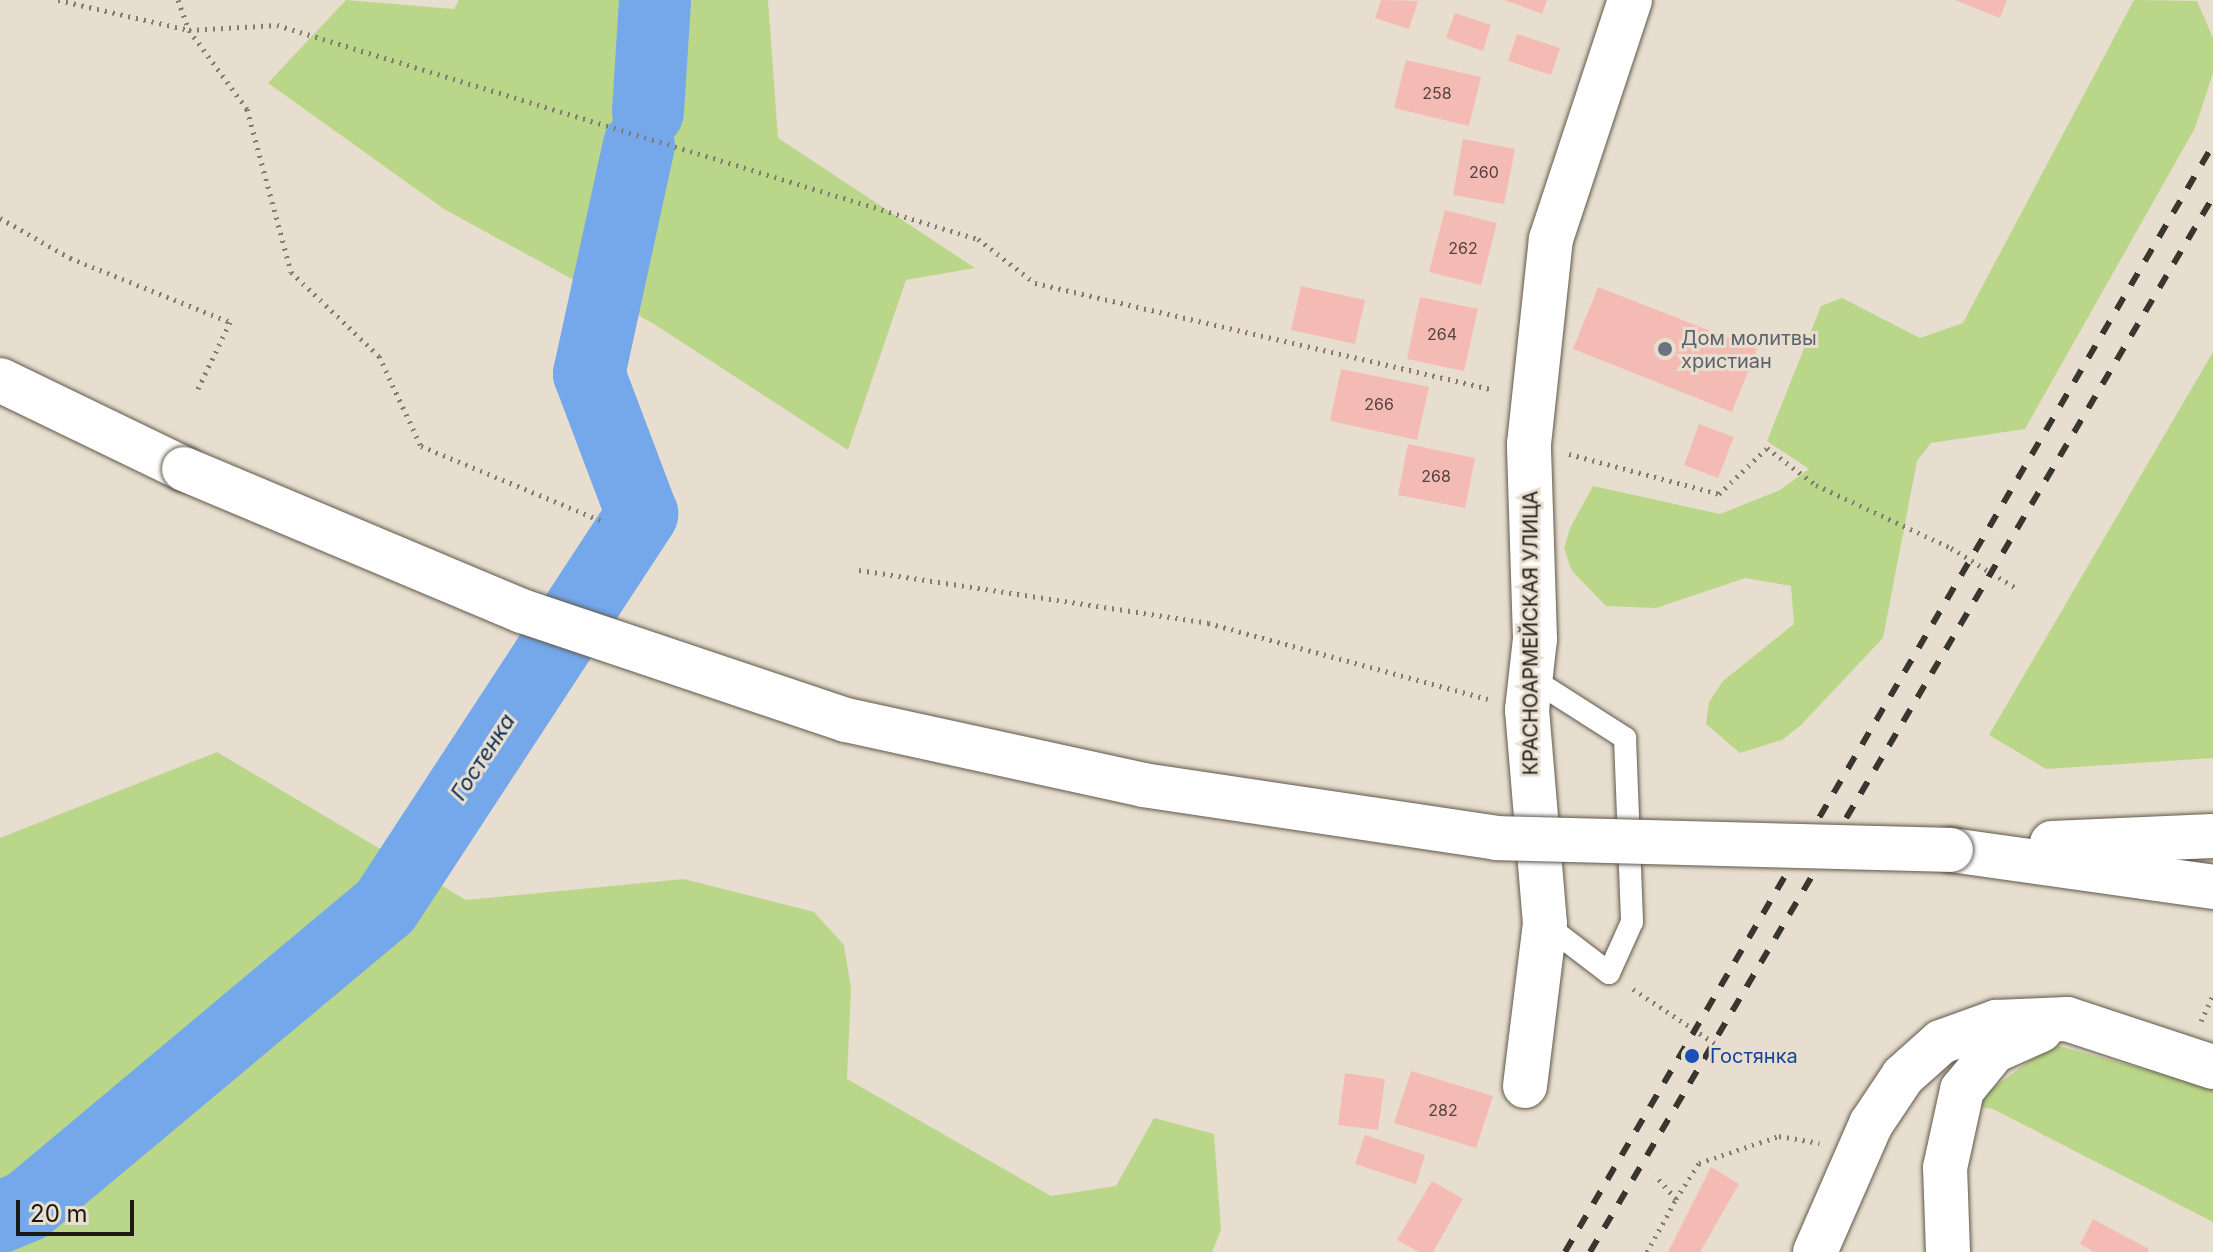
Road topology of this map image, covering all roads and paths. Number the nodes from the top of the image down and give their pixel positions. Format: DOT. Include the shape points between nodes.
graph roads {
  1 [pos="58,0"];
  2 [pos="178,0"];
  3 [pos="1630,0"];
  4 [pos="189,30"];
  5 [pos="0,218"];
  6 [pos="0,380"];
  7 [pos="197,391"];
  8 [pos="1534,400"];
  9 [pos="1529,444"];
  10 [pos="600,520"];
  11 [pos="859,570"];
  12 [pos="2016,588"];
  13 [pos="1530,695"];
  14 [pos="2213,836"];
  15 [pos="1951,850"];
  16 [pos="2213,887"];
  17 [pos="1545,924"];
  18 [pos="1609,973"];
  19 [pos="2213,995"];
  20 [pos="2067,1019"];
  21 [pos="2205,1048"];
  22 [pos="1728,1052"];
  23 [pos="1525,1086"];
  24 [pos="1824,1144"];
  25 [pos="1655,1175"];
  26 [pos="1676,1199"];
  27 [pos="1647,1252"];
  28 [pos="1815,1252"];
  29 [pos="1948,1252"];
  1 -- 4 [label="path"];
  2 -- 4 [label="path"];
  3 -- 8 [label="main road, КРАСНОАРМЕЙСКАЯ УЛИЦА" via="1551,239"];
  4 -- 8 [label="path" via="277,25 978,239 1035,283"];
  4 -- 10 [label="path" via="247,109 291,272 379,356 421,446"];
  5 -- 7 [label="path" via="70,258 230,322"];
  6 -- 15 [label="main road, bridge" via="184,469 522,611 846,720 1143,785 1496,838"];
  8 -- 9 [label="main road, КРАСНОАРМЕЙСКАЯ УЛИЦА"];
  9 -- 12 [label="path" via="1719,494 1767,448 1816,485 1951,548"];
  9 -- 13 [label="main road, КРАСНОАРМЕЙСКАЯ УЛИЦА"];
  11 -- 13 [label="path" via="1208,623"];
  13 -- 17 [label="main road, КРАСНОАРМЕЙСКАЯ УЛИЦА"];
  13 -- 18 [label="lane" via="1625,738 1632,922"];
  14 -- 15 [label="main road"];
  15 -- 16 [label="main road"];
  17 -- 18 [label="lane"];
  17 -- 23 [label="main road, КРАСНОАРМЕЙСКАЯ УЛИЦА"];
  18 -- 22 [label="path"];
  19 -- 21 [label="path"];
  20 -- 21 [label="main road"];
  20 -- 28 [label="main road" via="1996,1022 1941,1042 1903,1076 1871,1124"];
  20 -- 29 [label="main road" via="1994,1051 1962,1090 1945,1168"];
  24 -- 26 [label="path" via="1779,1136 1699,1163"];
  25 -- 26 [label="path"];
  26 -- 27 [label="path"];
}
